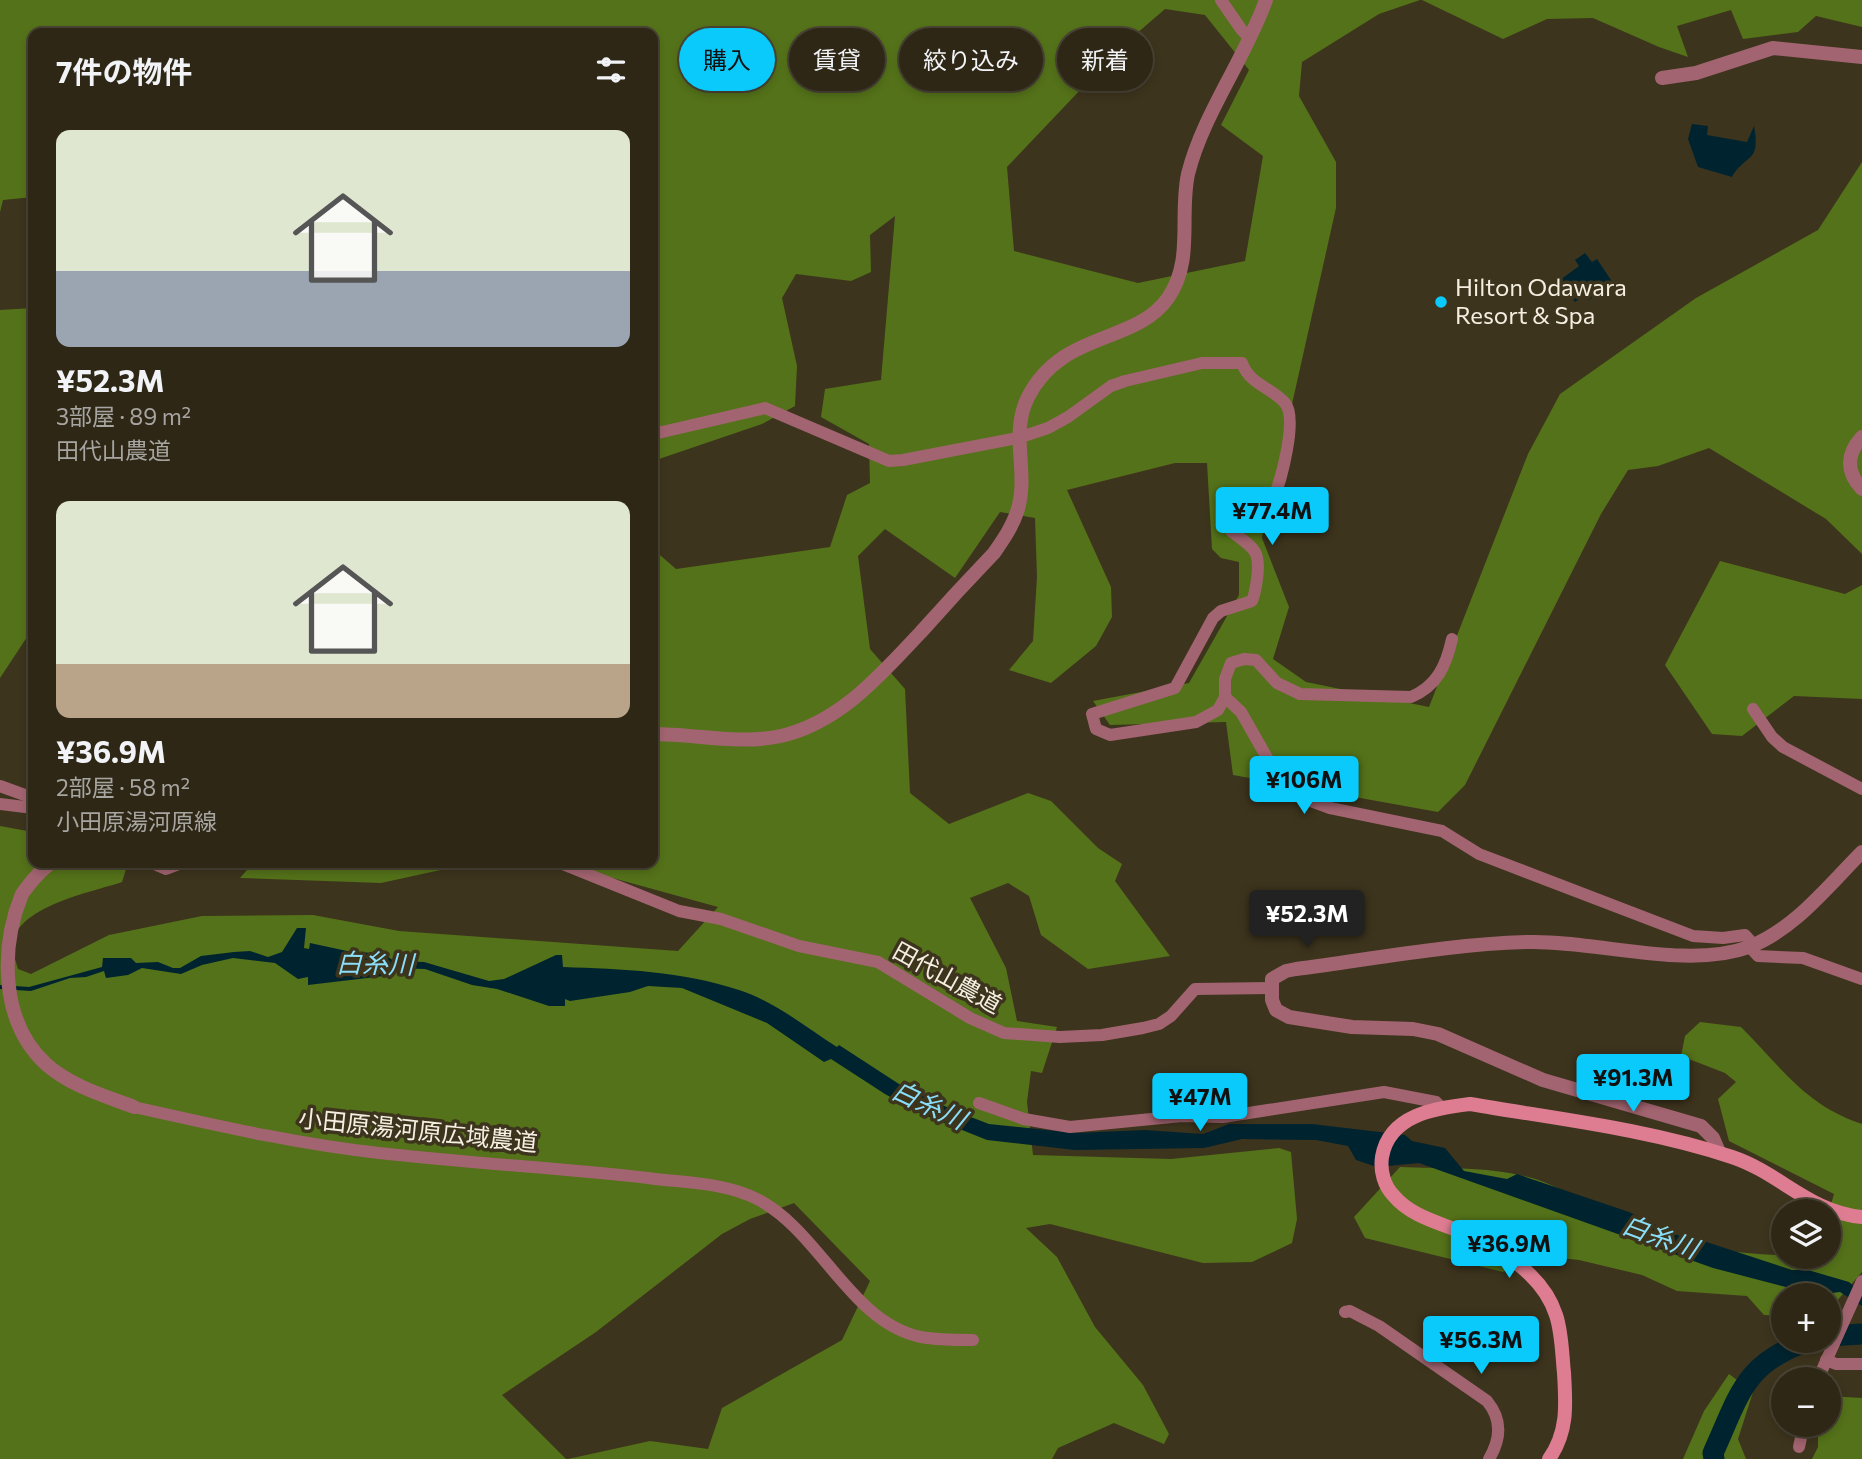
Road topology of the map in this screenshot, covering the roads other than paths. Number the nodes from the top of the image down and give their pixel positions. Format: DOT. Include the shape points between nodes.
graph roads {
  1 [pos="1222,0"];
  2 [pos="1266,0"];
  3 [pos="1250,39"];
  4 [pos="1862,57"];
  5 [pos="1662,78"];
  6 [pos="658,432"];
  7 [pos="1862,437"];
  8 [pos="1018,438"];
  9 [pos="1862,489"];
  10 [pos="1452,639"];
  11 [pos="1225,697"];
  12 [pos="1753,709"];
  13 [pos="658,734"];
  14 [pos="0,786"];
  15 [pos="1862,789"];
  16 [pos="28,796"];
  17 [pos="0,804"];
  18 [pos="28,807"];
  19 [pos="1862,852"];
  20 [pos="46,868"];
  21 [pos="572,868"];
  22 [pos="1751,945"];
  23 [pos="1862,979"];
  24 [pos="1270,988"];
  25 [pos="979,1103"];
  26 [pos="134,1107"];
  27 [pos="1441,1107"];
  28 [pos="1719,1152"];
  29 [pos="1862,1217"];
  30 [pos="1861,1284"];
  31 [pos="1345,1312"];
  32 [pos="974,1340"];
  33 [pos="1827,1357"];
  34 [pos="1862,1364"];
  35 [pos="1823,1367"];
  36 [pos="1801,1437"];
  37 [pos="1799,1447"];
  38 [pos="1489,1459"];
  39 [pos="1549,1459"];
  1 -- 3 [label="street"];
  2 -- 3 [label="street"];
  3 -- 8 [label="street" via="1195,152 1184,198 1183,258 1177,282 1167,299 1139,323 1068,353 1049,368 1027,400"];
  4 -- 5 [label="street" via="1773,48 1696,74"];
  6 -- 8 [label="street" via="765,408 889,460"];
  7 -- 9 [label="street" via="1850,452 1849,463 1854,481"];
  8 -- 11 [label="street" via="1068,417 1111,386 1202,363 1242,363 1250,379 1286,404 1290,433 1273,499 1263,504 1241,503 1228,516 1231,531 1256,550 1259,558 1252,601 1213,618 1175,688 1092,714 1093,722 1102,734 1110,735 1196,722 1218,709"];
  8 -- 13 [label="street" via="1020,497 1008,532 887,668 842,709 781,736 751,740"];
  10 -- 11 [label="street" via="1438,677 1411,696 1300,694 1277,683 1256,660 1244,659 1231,663"];
  11 -- 22 [label="street" via="1241,712 1278,777 1300,797 1330,808 1441,831 1479,854 1644,920 1693,936 1745,935"];
  12 -- 15 [label="street" via="1783,747"];
  14 -- 16 [label="street"];
  17 -- 18 [label="street"];
  19 -- 22 [label="street" via="1790,923"];
  20 -- 26 [label="street, 小田原湯河原広域農道" via="29,885 8,921 1,979 15,1026 48,1066 87,1089"];
  21 -- 24 [label="street, 田代山農道" via="679,911 721,919 799,946 878,962 983,1026 1019,1036 1102,1035 1143,1028 1171,1016 1195,989"];
  22 -- 23 [label="street" via="1758,956 1802,958"];
  22 -- 24 [label="street" via="1698,956 1531,942 1484,944 1286,971 1272,979"];
  24 -- 28 [label="street" via="1276,1010 1289,1017 1438,1034 1543,1080 1701,1126"];
  25 -- 27 [label="street" via="1024,1119 1070,1127 1182,1116 1223,1117 1384,1092 1436,1102"];
  26 -- 32 [label="street, 小田原湯河原広域農道" via="294,1142 366,1152 723,1187 756,1198 783,1215 879,1318 919,1337"];
  27 -- 28 [label="main road" via="1470,1104 1673,1138"];
  27 -- 39 [label="main road" via="1401,1125 1386,1144 1382,1172 1393,1196 1405,1206 1503,1253 1542,1287 1556,1314 1562,1341 1566,1400 1561,1439"];
  28 -- 29 [label="main road" via="1749,1163 1820,1206 1840,1215"];
  30 -- 33 [label="street"];
  31 -- 38 [label="street" via="1379,1326 1487,1401 1494,1409 1499,1436"];
  33 -- 34 [label="street" via="1836,1364"];
  33 -- 35 [label="street"];
  36 -- 37 [label="street"];
}
